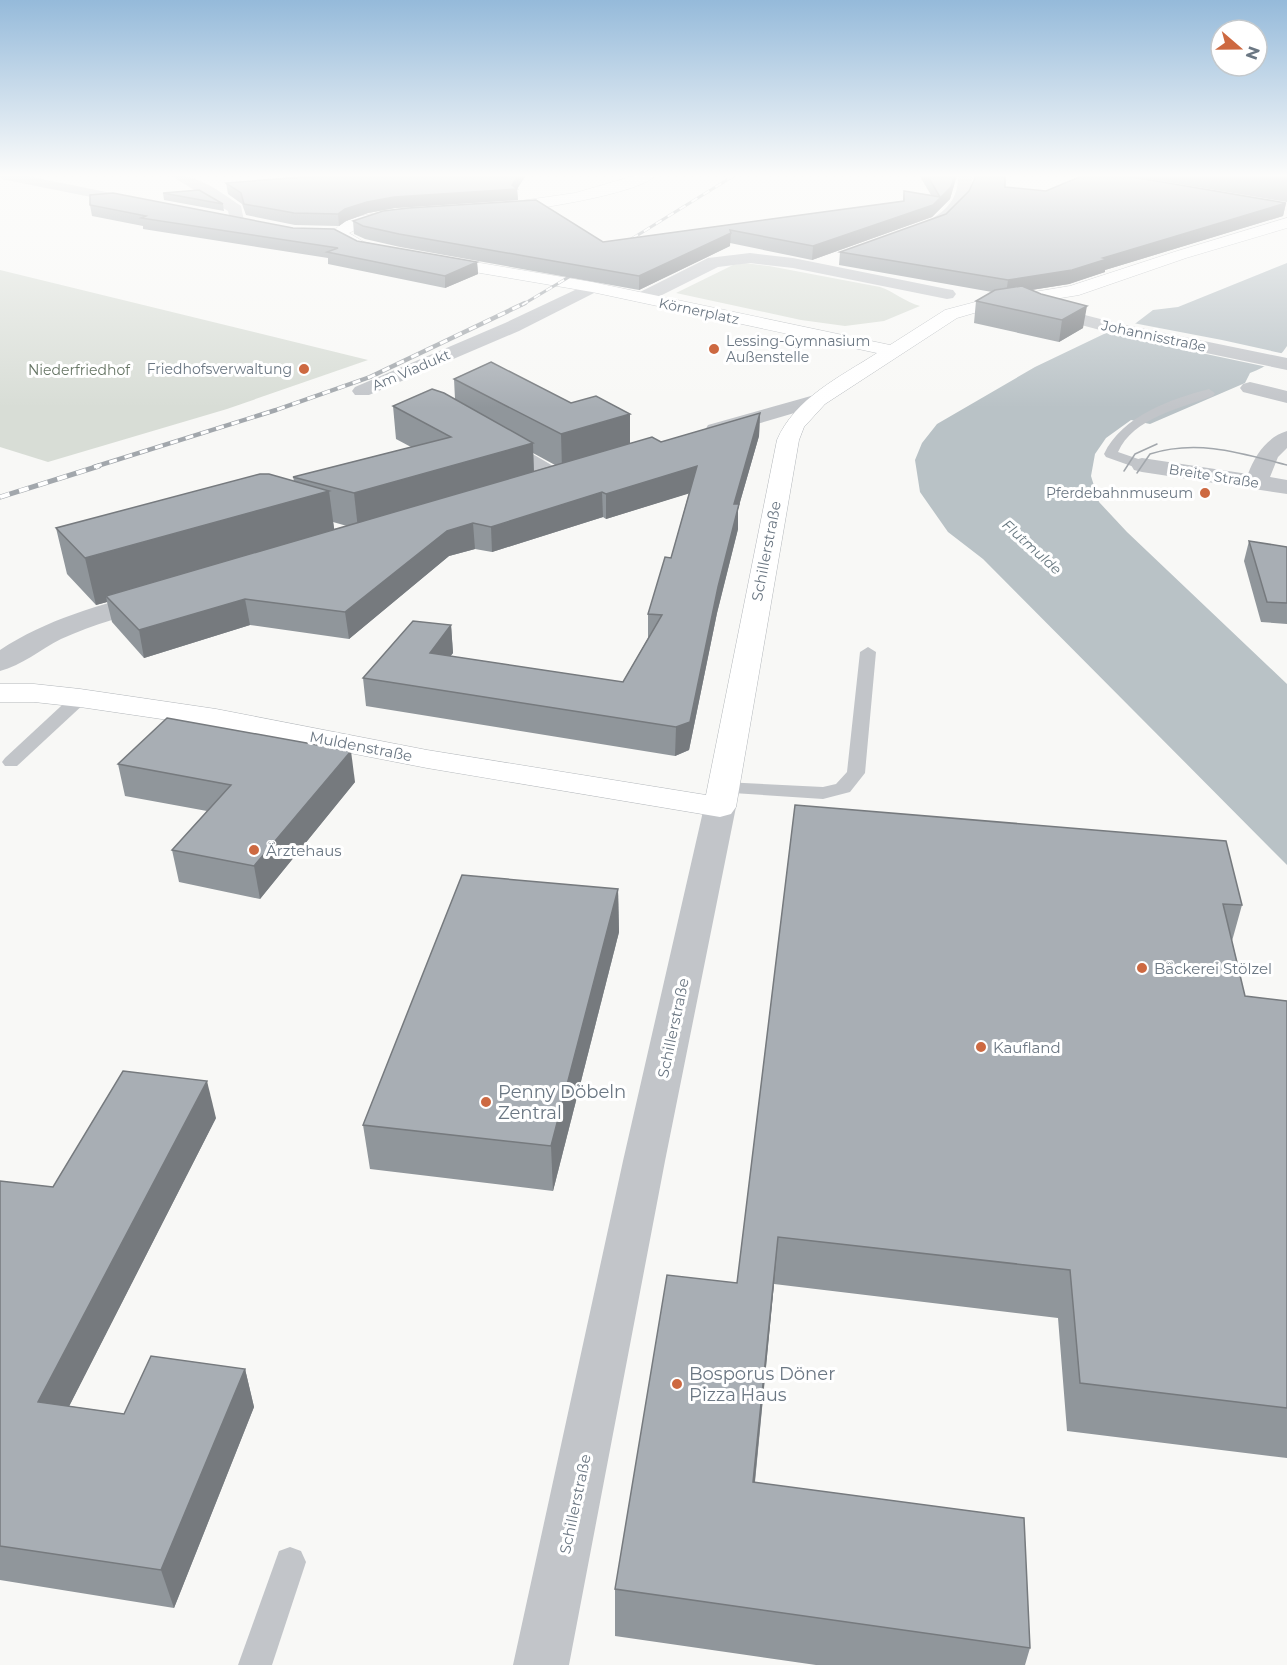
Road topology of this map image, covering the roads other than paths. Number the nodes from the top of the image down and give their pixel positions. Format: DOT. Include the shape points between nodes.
graph roads {
  1 [pos="394,253"];
  2 [pos="1188,253"];
  3 [pos="400,254"];
  4 [pos="422,258"];
  5 [pos="834,258"];
  6 [pos="814,267"];
  7 [pos="592,287"];
  8 [pos="947,294"];
  9 [pos="642,298"];
  10 [pos="1024,300"];
  11 [pos="892,351"];
  12 [pos="1287,364"];
  13 [pos="1250,388"];
  14 [pos="1209,393"];
  15 [pos="1287,397"];
  16 [pos="395,400"];
  17 [pos="818,400"];
  18 [pos="693,437"];
  19 [pos="488,438"];
  20 [pos="1287,438"];
  21 [pos="1142,465"];
  22 [pos="1257,483"];
  23 [pos="533,487"];
  24 [pos="1287,488"];
  25 [pos="172,594"];
  26 [pos="868,652"];
  27 [pos="0,663"];
  28 [pos="0,693"];
  29 [pos="80,698"];
  30 [pos="11,762"];
  31 [pos="722,797"];
  32 [pos="290,1562"];
  33 [pos="255,1665"];
  34 [pos="541,1665"];
  1 -- 3 [label="main road"];
  2 -- 10 [label="main road" via="1073,291"];
  4 -- 7 [label="main road"];
  5 -- 6 [label="street"];
  6 -- 8 [label="street, Körnerplatz"];
  6 -- 9 [label="street, Körnerplatz" via="759,258 714,262"];
  7 -- 9 [label="main road"];
  7 -- 16 [label="street, Am Viadukt" via="512,327 362,391"];
  9 -- 11 [label="main road, Körnerplatz"];
  10 -- 11 [label="main road" via="964,309"];
  10 -- 12 [label="street, Johannisstraße" via="1115,328"];
  11 -- 17 [label="main road"];
  13 -- 15 [label="street"];
  14 -- 21 [label="lane" via="1139,421 1114,444 1111,454"];
  17 -- 18 [label="street"];
  17 -- 31 [label="main road, Schillerstraße" via="794,424 788,440"];
  19 -- 23 [label="street" via="569,475"];
  20 -- 22 [label="street" via="1273,448 1260,467"];
  21 -- 22 [label="street, Breite Straße"];
  22 -- 24 [label="street, Breite Straße"];
  25 -- 27 [label="street" via="93,617 49,635"];
  26 -- 31 [label="lane" via="856,773 843,788 823,794"];
  28 -- 29 [label="main road, Muldenstraße"];
  29 -- 30 [label="lane"];
  29 -- 31 [label="main road, Muldenstraße" via="216,718 427,759"];
  31 -- 34 [label="street, Schillerstraße"];
  32 -- 33 [label="lane"];
}
